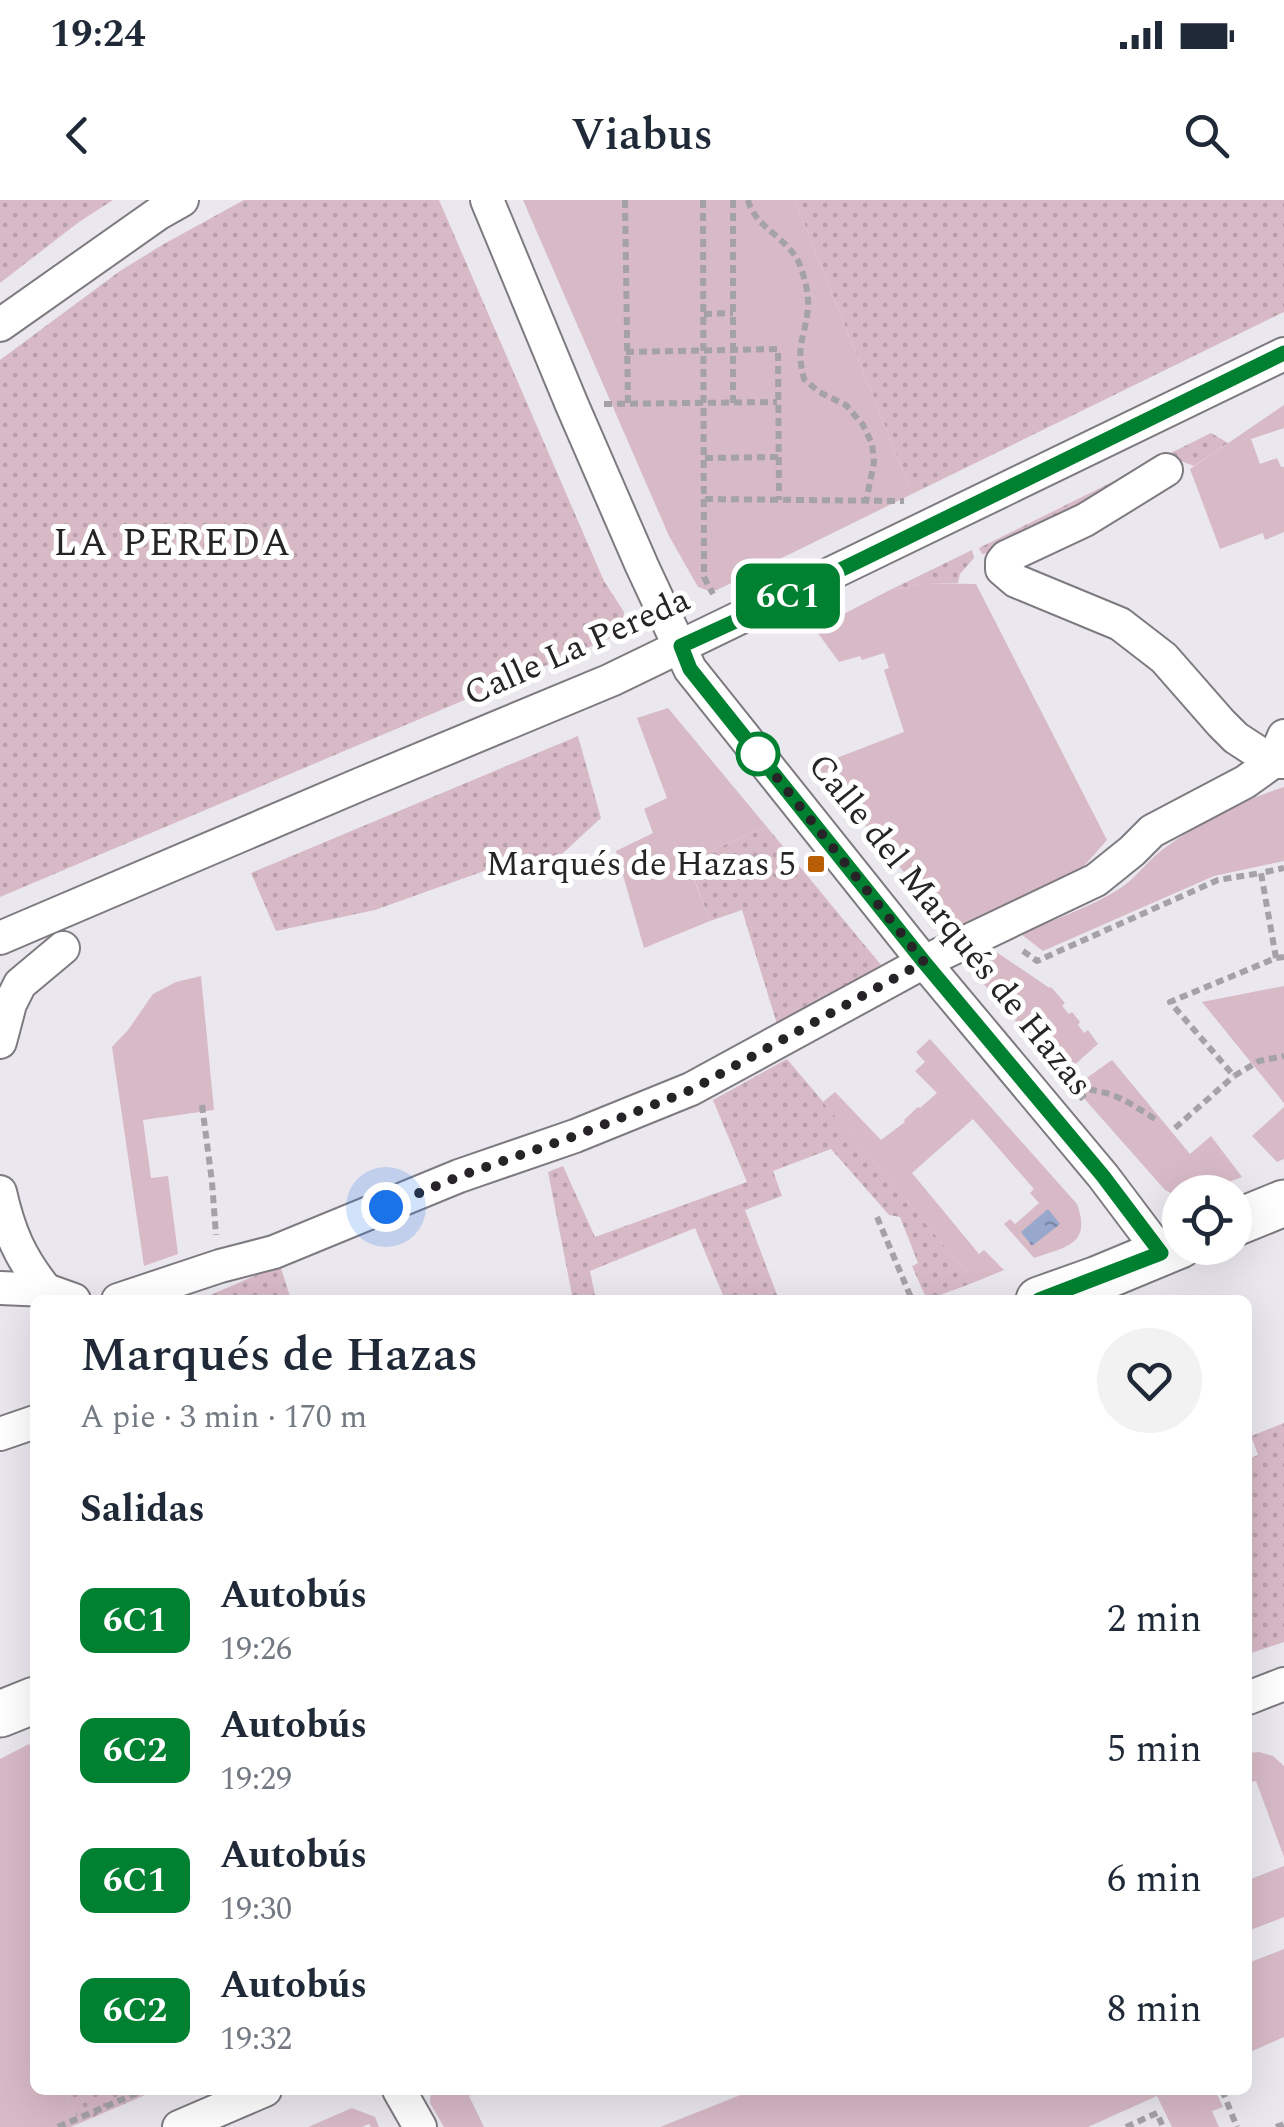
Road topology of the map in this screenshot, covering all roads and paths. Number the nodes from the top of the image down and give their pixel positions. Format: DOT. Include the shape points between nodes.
graph roads {
  1 [pos="182,200"];
  2 [pos="487,200"];
  3 [pos="625,200"];
  4 [pos="704,200"];
  5 [pos="733,200"];
  6 [pos="748,200"];
  7 [pos="733,313"];
  8 [pos="704,314"];
  9 [pos="0,325"];
  10 [pos="733,350"];
  11 [pos="626,352"];
  12 [pos="703,352"];
  13 [pos="1284,354"];
  14 [pos="778,402"];
  15 [pos="733,403"];
  16 [pos="628,404"];
  17 [pos="705,404"];
  18 [pos="572,405"];
  19 [pos="779,456"];
  20 [pos="706,458"];
  21 [pos="1166,470"];
  22 [pos="706,499"];
  23 [pos="779,500"];
  24 [pos="905,501"];
  25 [pos="866,502"];
  26 [pos="738,620"];
  27 [pos="681,646"];
  28 [pos="1280,753"];
  29 [pos="1284,868"];
  30 [pos="1261,873"];
  31 [pos="0,938"];
  32 [pos="1009,940"];
  33 [pos="63,948"];
  34 [pos="1280,957"];
  35 [pos="924,962"];
  36 [pos="0,1042"];
  37 [pos="1284,1056"];
  38 [pos="1234,1076"];
  39 [pos="1082,1096"];
  40 [pos="202,1106"];
  41 [pos="1158,1121"];
  42 [pos="1175,1128"];
  43 [pos="0,1192"];
  44 [pos="1284,1203"];
  45 [pos="1252,1216"];
  46 [pos="877,1218"];
  47 [pos="1162,1239"];
  48 [pos="217,1243"];
  49 [pos="1162,1252"];
  50 [pos="0,1288"];
  51 [pos="60,1295"];
  52 [pos="133,1295"];
  53 [pos="910,1295"];
  54 [pos="1052,1295"];
  55 [pos="30,1424"];
  56 [pos="0,1434"];
  57 [pos="30,1702"];
  58 [pos="0,1714"];
  59 [pos="132,2095"];
  60 [pos="253,2095"];
  61 [pos="402,2095"];
  62 [pos="1224,2095"];
  63 [pos="1284,2124"];
  64 [pos="58,2127"];
  65 [pos="179,2127"];
  66 [pos="420,2127"];
  67 [pos="1126,2127"];
  68 [pos="1163,2127"];
  69 [pos="1237,2127"];
  70 [pos="1276,2127"];
  1 -- 9 [label="street"];
  2 -- 18 [label="street, Calle del Marqués de Hazas"];
  3 -- 11 [label="path"];
  4 -- 8 [label="path"];
  5 -- 7 [label="path"];
  6 -- 25 [label="path" via="755,218 800,264 808,306 798,351 804,379 846,406 872,444"];
  7 -- 8 [label="path"];
  7 -- 10 [label="path"];
  8 -- 12 [label="path"];
  10 -- 12 [label="path"];
  10 -- 14 [label="path" via="778,348"];
  10 -- 15 [label="path"];
  11 -- 12 [label="path"];
  11 -- 16 [label="path"];
  12 -- 17 [label="path"];
  13 -- 26 [label="street, Calle La Pereda"];
  14 -- 15 [label="path"];
  14 -- 19 [label="path"];
  15 -- 17 [label="path"];
  16 -- 17 [label="path"];
  16 -- 18 [label="path"];
  17 -- 20 [label="path"];
  18 -- 27 [label="street, Calle del Marqués de Hazas"];
  19 -- 20 [label="path"];
  19 -- 23 [label="path"];
  20 -- 22 [label="path"];
  21 -- 28 [label="street" via="1085,520 1006,557 1002,569 1120,624 1164,658 1236,738"];
  22 -- 23 [label="path"];
  22 -- 26 [label="path" via="704,577"];
  23 -- 25 [label="path"];
  24 -- 25 [label="path"];
  26 -- 27 [label="street, Calle La Pereda"];
  27 -- 31 [label="street, Calle La Pereda"];
  27 -- 35 [label="street, Calle del Marqués de Hazas" via="690,669"];
  28 -- 35 [label="street" via="1245,782 1152,831 1096,880"];
  29 -- 30 [label="path"];
  30 -- 32 [label="path" via="1218,880 1037,961"];
  30 -- 34 [label="path"];
  33 -- 36 [label="street" via="20,984"];
  34 -- 38 [label="path" via="1170,1002"];
  35 -- 47 [label="street, Calle del Marqués de Hazas"];
  35 -- 52 [label="street" via="691,1090 274,1252"];
  37 -- 38 [label="path"];
  38 -- 42 [label="path"];
  39 -- 41 [label="path" via="1104,1091"];
  40 -- 48 [label="path"];
  43 -- 51 [label="street" via="18,1250"];
  44 -- 45 [label="main road"];
  46 -- 53 [label="path"];
  49 -- 54 [label="main road"];
  50 -- 51 [label="street"];
  55 -- 56 [label="street"];
  57 -- 58 [label="main road"];
  59 -- 64 [label="path"];
  60 -- 65 [label="street"];
  61 -- 66 [label="street"];
  62 -- 69 [label="path"];
  63 -- 70 [label="path"];
  67 -- 68 [label="path" via="1157,2113"];
}
